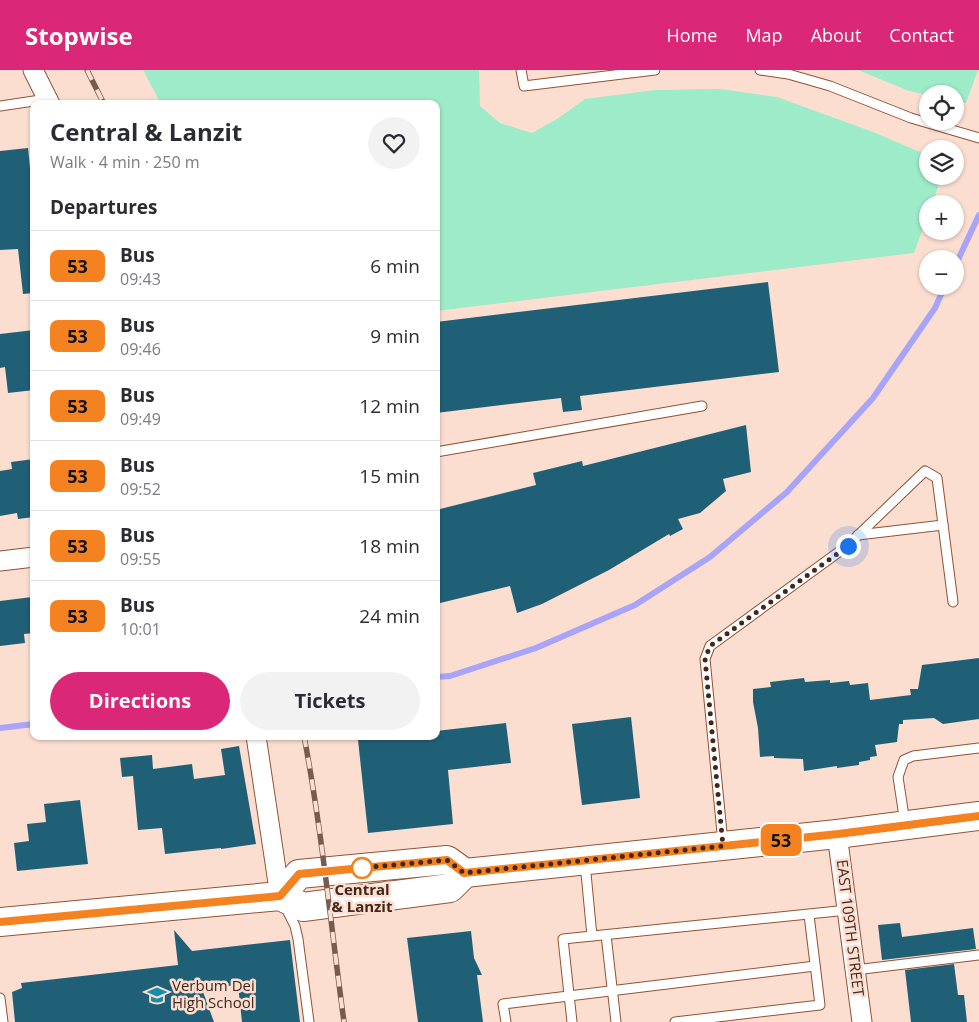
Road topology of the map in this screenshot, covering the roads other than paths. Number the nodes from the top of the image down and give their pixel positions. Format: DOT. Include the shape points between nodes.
graph roads {
  1 [pos="34,70"];
  2 [pos="522,70"];
  3 [pos="655,70"];
  4 [pos="760,70"];
  5 [pos="49,100"];
  6 [pos="30,103"];
  7 [pos="0,106"];
  8 [pos="979,138"];
  9 [pos="702,406"];
  10 [pos="440,451"];
  11 [pos="943,525"];
  12 [pos="858,535"];
  13 [pos="30,557"];
  14 [pos="0,561"];
  15 [pos="953,602"];
  16 [pos="257,740"];
  17 [pos="979,748"];
  18 [pos="979,816"];
  19 [pos="905,826"];
  20 [pos="838,834"];
  21 [pos="723,846"];
  22 [pos="585,860"];
  23 [pos="280,896"];
  24 [pos="848,910"];
  25 [pos="809,915"];
  26 [pos="0,922"];
  27 [pos="606,935"];
  28 [pos="592,936"];
  29 [pos="979,955"];
  30 [pos="815,966"];
  31 [pos="855,970"];
  32 [pos="612,991"];
  33 [pos="569,996"];
  34 [pos="0,998"];
  35 [pos="3,1022"];
  36 [pos="309,1022"];
  37 [pos="506,1022"];
  38 [pos="572,1022"];
  39 [pos="616,1022"];
  40 [pos="675,1022"];
  41 [pos="862,1022"];
  1 -- 5 [label="street"];
  2 -- 3 [label="lane" via="524,86"];
  4 -- 8 [label="lane" via="830,86 911,118"];
  6 -- 7 [label="lane"];
  9 -- 10 [label="lane"];
  11 -- 12 [label="lane"];
  11 -- 12 [label="lane" via="937,478 925,471"];
  11 -- 15 [label="lane"];
  12 -- 21 [label="lane" via="848,546 710,646 705,659"];
  13 -- 14 [label="street"];
  16 -- 23 [label="street"];
  17 -- 19 [label="lane" via="913,756 904,760 898,777"];
  18 -- 19 [label="main road"];
  19 -- 20 [label="main road"];
  20 -- 21 [label="main road"];
  20 -- 24 [label="street, EAST 109TH STREET"];
  21 -- 22 [label="main road"];
  22 -- 23 [label="main road" via="464,873 450,888 338,903 303,907"];
  22 -- 28 [label="lane"];
  23 -- 26 [label="main road"];
  23 -- 36 [label="lane" via="297,933"];
  24 -- 25 [label="lane"];
  24 -- 31 [label="street, EAST 109TH STREET"];
  25 -- 27 [label="lane"];
  25 -- 30 [label="lane"];
  27 -- 28 [label="lane"];
  27 -- 32 [label="lane"];
  28 -- 33 [label="lane" via="563,939"];
  29 -- 31 [label="lane"];
  30 -- 32 [label="lane"];
  30 -- 40 [label="lane" via="820,1005"];
  31 -- 41 [label="street, EAST 109TH STREET"];
  32 -- 33 [label="lane"];
  32 -- 39 [label="lane"];
  33 -- 37 [label="lane" via="503,1004"];
  33 -- 38 [label="lane"];
  34 -- 35 [label="lane"];
}
